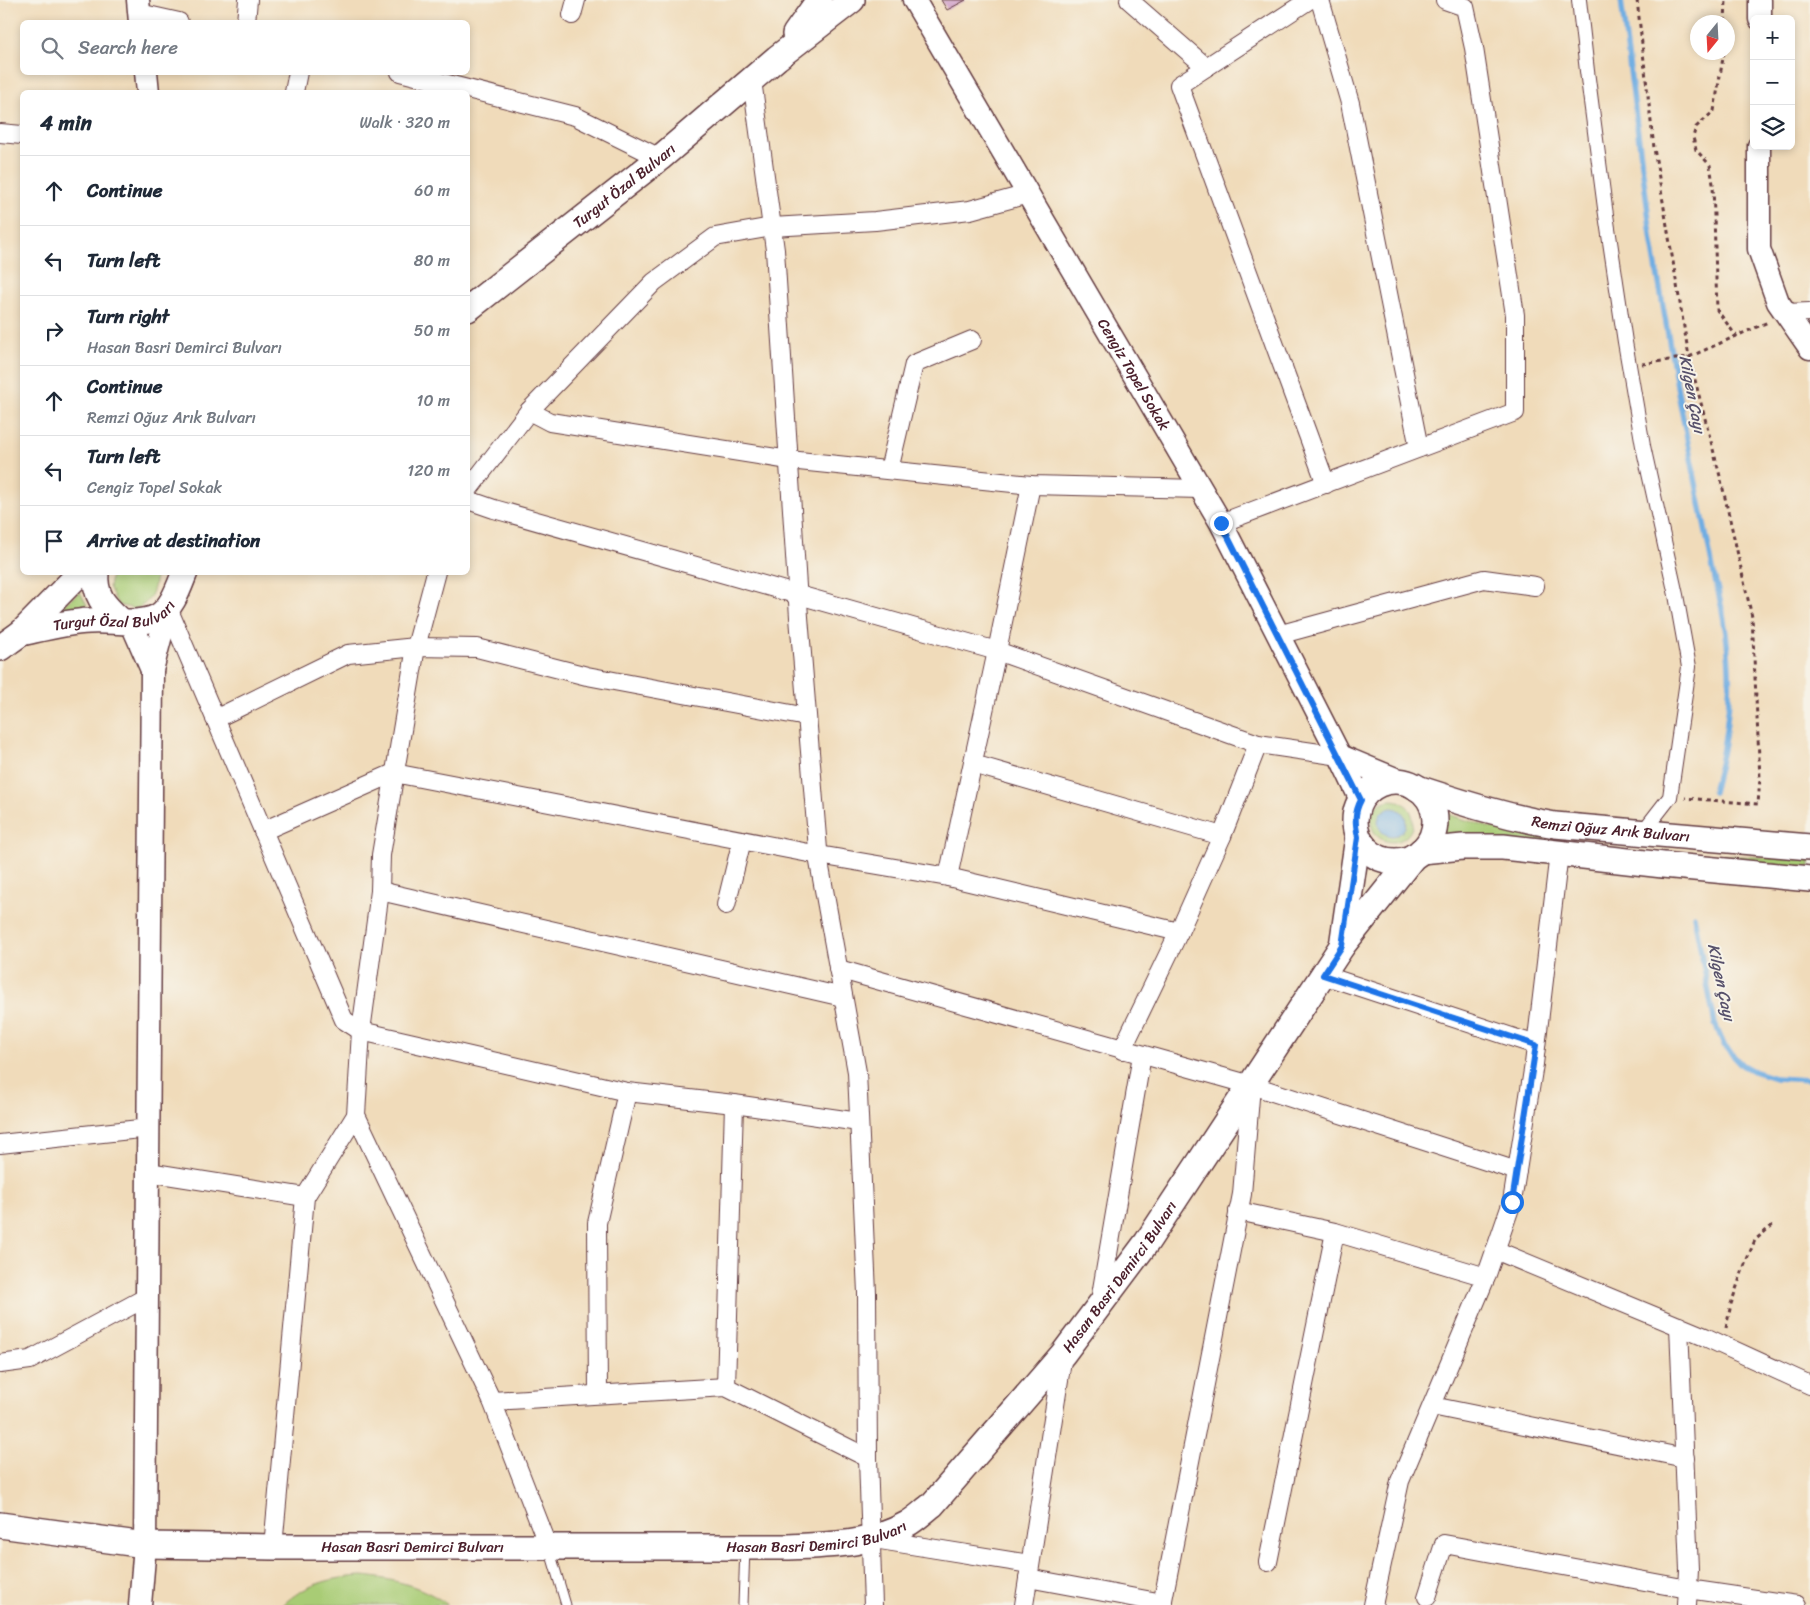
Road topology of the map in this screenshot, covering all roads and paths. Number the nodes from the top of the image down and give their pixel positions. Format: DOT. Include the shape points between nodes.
graph roads {
  1 [pos="248,0"];
  2 [pos="819,0"];
  3 [pos="852,0"];
  4 [pos="914,0"];
  5 [pos="1129,0"];
  6 [pos="1309,0"];
  7 [pos="1320,0"];
  8 [pos="1446,0"];
  9 [pos="1579,0"];
  10 [pos="1637,0"];
  11 [pos="1726,0"];
  12 [pos="1760,0"];
  13 [pos="139,12"];
  14 [pos="1725,15"];
  15 [pos="1760,15"];
  16 [pos="171,20"];
  17 [pos="246,20"];
  18 [pos="777,58"];
  19 [pos="1723,60"];
  20 [pos="1206,67"];
  21 [pos="146,75"];
  22 [pos="297,75"];
  23 [pos="412,75"];
  24 [pos="752,80"];
  25 [pos="148,90"];
  26 [pos="294,90"];
  27 [pos="0,133"];
  28 [pos="20,135"];
  29 [pos="1759,150"];
  30 [pos="660,158"];
  31 [pos="1028,194"];
  32 [pos="772,227"];
  33 [pos="470,307"];
  34 [pos="1810,312"];
  35 [pos="1786,313"];
  36 [pos="1737,337"];
  37 [pos="972,340"];
  38 [pos="1810,348"];
  39 [pos="1688,357"];
  40 [pos="1646,364"];
  41 [pos="529,411"];
  42 [pos="1419,448"];
  43 [pos="789,460"];
  44 [pos="889,470"];
  45 [pos="1326,484"];
  46 [pos="1031,485"];
  47 [pos="470,487"];
  48 [pos="1201,489"];
  49 [pos="470,501"];
  50 [pos="1221,523"];
  51 [pos="78,575"];
  52 [pos="96,575"];
  53 [pos="170,575"];
  54 [pos="184,575"];
  55 [pos="435,575"];
  56 [pos="1536,586"];
  57 [pos="798,595"];
  58 [pos="168,608"];
  59 [pos="126,622"];
  60 [pos="21,633"];
  61 [pos="1278,635"];
  62 [pos="416,647"];
  63 [pos="0,648"];
  64 [pos="997,651"];
  65 [pos="152,670"];
  66 [pos="807,717"];
  67 [pos="215,719"];
  68 [pos="1258,744"];
  69 [pos="1340,756"];
  70 [pos="973,764"];
  71 [pos="394,773"];
  72 [pos="1411,785"];
  73 [pos="1692,798"];
  74 [pos="1361,800"];
  75 [pos="263,831"];
  76 [pos="1642,833"];
  77 [pos="1222,836"];
  78 [pos="1358,837"];
  79 [pos="742,840"];
  80 [pos="1810,847"];
  81 [pos="1560,853"];
  82 [pos="1418,854"];
  83 [pos="819,855"];
  84 [pos="948,877"];
  85 [pos="1810,878"];
  86 [pos="380,892"];
  87 [pos="726,905"];
  88 [pos="1179,932"];
  89 [pos="1342,946"];
  90 [pos="838,968"];
  91 [pos="1323,975"];
  92 [pos="843,998"];
  93 [pos="360,1031"];
  94 [pos="1536,1045"];
  95 [pos="1122,1050"];
  96 [pos="1142,1055"];
  97 [pos="1251,1085"];
  98 [pos="627,1092"];
  99 [pos="734,1104"];
  100 [pos="356,1115"];
  101 [pos="859,1122"];
  102 [pos="149,1128"];
  103 [pos="0,1144"];
  104 [pos="1517,1171"];
  105 [pos="148,1172"];
  106 [pos="305,1197"];
  107 [pos="1238,1211"];
  108 [pos="1775,1223"];
  109 [pos="1335,1232"];
  110 [pos="1495,1250"];
  111 [pos="1486,1277"];
  112 [pos="147,1297"];
  113 [pos="1099,1306"];
  114 [pos="1679,1326"];
  115 [pos="1722,1346"];
  116 [pos="1064,1354"];
  117 [pos="0,1364"];
  118 [pos="1810,1385"];
  119 [pos="726,1387"];
  120 [pos="598,1394"];
  121 [pos="492,1401"];
  122 [pos="1432,1406"];
  123 [pos="868,1458"];
  124 [pos="1684,1458"];
  125 [pos="2,1530"];
  126 [pos="871,1539"];
  127 [pos="145,1545"];
  128 [pos="745,1547"];
  129 [pos="273,1548"];
  130 [pos="549,1548"];
  131 [pos="1268,1562"];
  132 [pos="1029,1571"];
  133 [pos="1687,1597"];
  134 [pos="1427,1598"];
  135 [pos="1163,1604"];
  136 [pos="140,1605"];
  137 [pos="566,1605"];
  138 [pos="743,1605"];
  139 [pos="873,1605"];
  140 [pos="1024,1605"];
  141 [pos="1373,1605"];
  142 [pos="1797,1605"];
  1 -- 17 [label="street"];
  2 -- 18 [label="main road, Turgut Özal Bulvarı"];
  3 -- 18 [label="main road, Turgut Özal Bulvarı"];
  4 -- 31 [label="street, Cengiz Topel Sokak"];
  5 -- 20 [label="street"];
  6 -- 20 [label="street"];
  7 -- 42 [label="street" via="1350,102"];
  8 -- 42 [label="street" via="1465,7 1474,48 1514,315 1515,412"];
  9 -- 76 [label="street" via="1625,342 1689,666 1670,797"];
  10 -- 39 [label="path" via="1654,148"];
  11 -- 14 [label="path"];
  12 -- 15 [label="street"];
  13 -- 16 [label="street"];
  18 -- 24 [label="main road, Turgut Özal Bulvarı"];
  19 -- 36 [label="path" via="1714,111 1696,126 1693,137 1696,150 1710,165 1713,184 1717,310"];
  20 -- 45 [label="street" via="1179,85"];
  21 -- 25 [label="street"];
  22 -- 26 [label="street"];
  23 -- 30 [label="street" via="575,116"];
  24 -- 30 [label="main road, Turgut Özal Bulvarı"];
  24 -- 32 [label="street"];
  27 -- 28 [label="street"];
  29 -- 35 [label="street" via="1759,249 1778,302"];
  30 -- 33 [label="main road, Turgut Özal Bulvarı"];
  31 -- 32 [label="street" via="970,210 875,221"];
  31 -- 48 [label="street, Cengiz Topel Sokak"];
  32 -- 41 [label="street" via="716,237 654,282"];
  32 -- 43 [label="street"];
  34 -- 35 [label="street"];
  35 -- 36 [label="path"];
  35 -- 38 [label="street"];
  36 -- 39 [label="path"];
  37 -- 44 [label="street" via="914,364"];
  39 -- 40 [label="path"];
  39 -- 73 [label="path" via="1721,480 1752,617 1759,758 1758,804"];
  41 -- 43 [label="street" via="550,422"];
  41 -- 47 [label="street"];
  42 -- 45 [label="street"];
  43 -- 44 [label="street"];
  43 -- 57 [label="street"];
  44 -- 46 [label="street"];
  45 -- 50 [label="street"];
  46 -- 48 [label="street"];
  46 -- 64 [label="street"];
  48 -- 50 [label="street, Cengiz Topel Sokak"];
  49 -- 57 [label="street"];
  50 -- 61 [label="street, Cengiz Topel Sokak"];
  51 -- 60 [label="main road, Turgut Özal Bulvarı"];
  52 -- 59 [label="main road" via="97,592 107,608"];
  53 -- 58 [label="main road"];
  54 -- 58 [label="main road, Turgut Özal Bulvarı"];
  55 -- 62 [label="street"];
  56 -- 61 [label="street" via="1484,579"];
  57 -- 64 [label="street"];
  57 -- 66 [label="street"];
  58 -- 59 [label="main road, Turgut Özal Bulvarı" via="144,621"];
  58 -- 65 [label="street"];
  58 -- 67 [label="street"];
  59 -- 60 [label="main road, Turgut Özal Bulvarı" via="64,623"];
  59 -- 65 [label="street"];
  60 -- 63 [label="main road, Turgut Özal Bulvarı"];
  61 -- 69 [label="street, Cengiz Topel Sokak"];
  62 -- 66 [label="street" via="477,648 587,676"];
  62 -- 67 [label="street" via="348,654"];
  62 -- 71 [label="street"];
  64 -- 68 [label="street"];
  64 -- 70 [label="street"];
  65 -- 102 [label="street"];
  66 -- 83 [label="street"];
  67 -- 75 [label="street"];
  68 -- 69 [label="street"];
  68 -- 77 [label="street"];
  69 -- 72 [label="street"];
  69 -- 74 [label="street, Cengiz Topel Sokak"];
  70 -- 77 [label="street"];
  70 -- 84 [label="street"];
  71 -- 75 [label="street"];
  71 -- 79 [label="street"];
  71 -- 86 [label="street" via="381,855"];
  72 -- 74 [label="main road, Remzi Oğuz Arık Bulvarı" via="1380,784"];
  72 -- 76 [label="main road, Remzi Oğuz Arık Bulvarı" via="1518,819"];
  72 -- 82 [label="main road" via="1426,796 1435,818 1429,842"];
  74 -- 78 [label="main road" via="1355,811"];
  75 -- 93 [label="street" via="344,1020"];
  76 -- 80 [label="main road, Remzi Oğuz Arık Bulvarı"];
  77 -- 88 [label="street"];
  78 -- 82 [label="main road, Remzi Oğuz Arık Bulvarı" via="1365,848 1388,861 1402,861"];
  78 -- 89 [label="main road, Hasan Basri Demirci Bulvarı"];
  79 -- 83 [label="street"];
  79 -- 87 [label="street"];
  81 -- 82 [label="main road, Remzi Oğuz Arık Bulvarı" via="1484,846"];
  81 -- 85 [label="main road, Remzi Oğuz Arık Bulvarı"];
  81 -- 94 [label="street"];
  82 -- 89 [label="main road, Hasan Basri Demirci Bulvarı"];
  83 -- 84 [label="street"];
  83 -- 90 [label="street"];
  84 -- 88 [label="street"];
  86 -- 92 [label="street"];
  86 -- 93 [label="street"];
  88 -- 95 [label="street"];
  89 -- 91 [label="main road, Hasan Basri Demirci Bulvarı"];
  90 -- 92 [label="street"];
  90 -- 95 [label="street"];
  91 -- 94 [label="street"];
  91 -- 97 [label="main road, Hasan Basri Demirci Bulvarı"];
  92 -- 101 [label="street" via="857,1072"];
  93 -- 98 [label="street"];
  93 -- 100 [label="street"];
  94 -- 104 [label="street"];
  95 -- 96 [label="street"];
  96 -- 97 [label="street"];
  96 -- 113 [label="street"];
  97 -- 104 [label="street"];
  97 -- 107 [label="street"];
  97 -- 113 [label="main road, Hasan Basri Demirci Bulvarı" via="1174,1204"];
  98 -- 99 [label="street"];
  98 -- 120 [label="street" via="598,1223"];
  99 -- 101 [label="street"];
  99 -- 119 [label="street"];
  100 -- 106 [label="street"];
  100 -- 121 [label="street"];
  101 -- 123 [label="street" via="867,1293"];
  102 -- 103 [label="street"];
  102 -- 105 [label="street"];
  104 -- 110 [label="street" via="1512,1202"];
  105 -- 106 [label="street"];
  105 -- 112 [label="street"];
  106 -- 129 [label="street"];
  107 -- 109 [label="street"];
  107 -- 135 [label="street"];
  108 -- 115 [label="path" via="1755,1240 1731,1304"];
  109 -- 111 [label="street"];
  109 -- 131 [label="street"];
  110 -- 111 [label="street"];
  110 -- 114 [label="street"];
  111 -- 122 [label="street"];
  112 -- 117 [label="street" via="30,1360"];
  112 -- 127 [label="street"];
  113 -- 116 [label="main road, Hasan Basri Demirci Bulvarı"];
  114 -- 115 [label="street"];
  114 -- 124 [label="street"];
  115 -- 118 [label="street"];
  116 -- 126 [label="main road, Hasan Basri Demirci Bulvarı" via="932,1505 908,1524"];
  116 -- 132 [label="street"];
  119 -- 120 [label="street"];
  119 -- 123 [label="street"];
  120 -- 121 [label="street"];
  121 -- 130 [label="street"];
  122 -- 124 [label="street"];
  122 -- 141 [label="street" via="1400,1480"];
  123 -- 126 [label="street"];
  124 -- 133 [label="street" via="1689,1570"];
  125 -- 127 [label="main road, Hasan Basri Demirci Bulvarı"];
  126 -- 128 [label="main road, Hasan Basri Demirci Bulvarı" via="844,1545"];
  126 -- 132 [label="street"];
  126 -- 139 [label="street"];
  127 -- 129 [label="main road, Hasan Basri Demirci Bulvarı"];
  127 -- 136 [label="street"];
  128 -- 130 [label="main road, Hasan Basri Demirci Bulvarı"];
  128 -- 138 [label="lane"];
  129 -- 130 [label="main road, Hasan Basri Demirci Bulvarı"];
  130 -- 137 [label="lane"];
  132 -- 135 [label="street"];
  132 -- 140 [label="street"];
  133 -- 134 [label="street" via="1444,1544"];
  133 -- 142 [label="street"];
}
